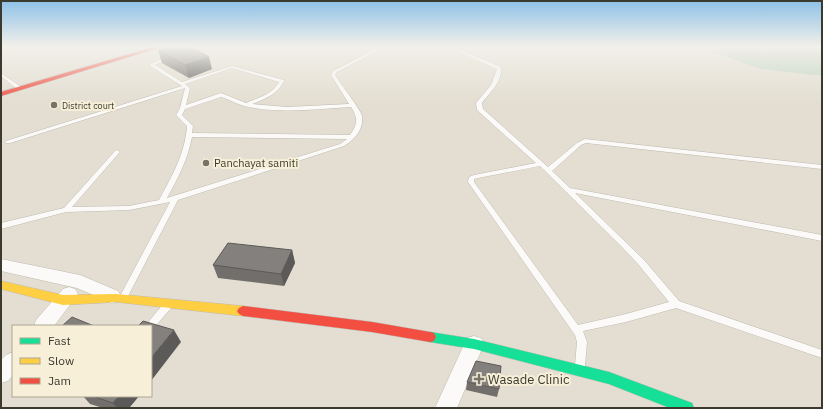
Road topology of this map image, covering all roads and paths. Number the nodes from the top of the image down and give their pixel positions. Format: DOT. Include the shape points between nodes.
graph roads {
  1 [pos="84,65"];
  2 [pos="93,65"];
  3 [pos="154,65"];
  4 [pos="347,65"];
  5 [pos="492,65"];
  6 [pos="1,74"];
  7 [pos="183,85"];
  8 [pos="17,86"];
  9 [pos="1,88"];
  10 [pos="1,94"];
  11 [pos="246,105"];
  12 [pos="353,105"];
  13 [pos="183,108"];
  14 [pos="190,135"];
  15 [pos="353,137"];
  16 [pos="8,142"];
  17 [pos="117,152"];
  18 [pos="541,164"];
  19 [pos="822,167"];
  20 [pos="548,171"];
  21 [pos="568,190"];
  22 [pos="175,199"];
  23 [pos="162,202"];
  24 [pos="66,210"];
  25 [pos="1,226"];
  26 [pos="822,238"];
  27 [pos="1,265"];
  28 [pos="80,282"];
  29 [pos="1,285"];
  30 [pos="119,298"];
  31 [pos="64,300"];
  32 [pos="170,304"];
  33 [pos="676,304"];
  34 [pos="44,325"];
  35 [pos="151,325"];
  36 [pos="576,329"];
  37 [pos="474,344"];
  38 [pos="822,354"];
  39 [pos="12,362"];
  40 [pos="580,370"];
  41 [pos="1,374"];
  42 [pos="446,408"];
  43 [pos="687,408"];
  1 -- 8 [label="street"];
  2 -- 8 [label="street"];
  3 -- 7 [label="lane"];
  4 -- 12 [label="lane" via="335,71 333,76"];
  5 -- 18 [label="lane" via="499,69 497,81 479,104 480,110"];
  6 -- 8 [label="lane"];
  7 -- 11 [label="lane" via="232,67 282,81 281,86 272,93"];
  7 -- 13 [label="lane" via="188,89"];
  7 -- 16 [label="lane"];
  8 -- 9 [label="street"];
  8 -- 10 [label="street"];
  11 -- 12 [label="lane" via="284,109"];
  11 -- 13 [label="lane" via="221,95"];
  12 -- 15 [label="lane" via="359,121"];
  13 -- 14 [label="lane" via="179,115 190,126"];
  14 -- 15 [label="lane"];
  14 -- 23 [label="lane" via="185,156"];
  15 -- 22 [label="lane" via="342,145"];
  17 -- 24 [label="lane"];
  18 -- 20 [label="lane"];
  18 -- 36 [label="lane" via="476,176 471,178 471,182"];
  19 -- 20 [label="lane" via="586,141"];
  20 -- 21 [label="lane"];
  21 -- 26 [label="lane"];
  21 -- 33 [label="lane" via="633,253"];
  22 -- 23 [label="lane"];
  22 -- 30 [label="lane"];
  23 -- 24 [label="lane" via="129,208"];
  24 -- 25 [label="lane"];
  27 -- 28 [label="street"];
  28 -- 30 [label="street"];
  28 -- 31 [label="street"];
  29 -- 31 [label="street"];
  30 -- 31 [label="street"];
  30 -- 32 [label="street"];
  31 -- 34 [label="street"];
  32 -- 35 [label="lane"];
  32 -- 37 [label="street" via="372,327"];
  33 -- 36 [label="lane"];
  33 -- 38 [label="lane"];
  36 -- 40 [label="lane" via="582,342"];
  37 -- 40 [label="street"];
  37 -- 42 [label="street"];
  39 -- 41 [label="street"];
  40 -- 43 [label="street" via="609,378"];
}
